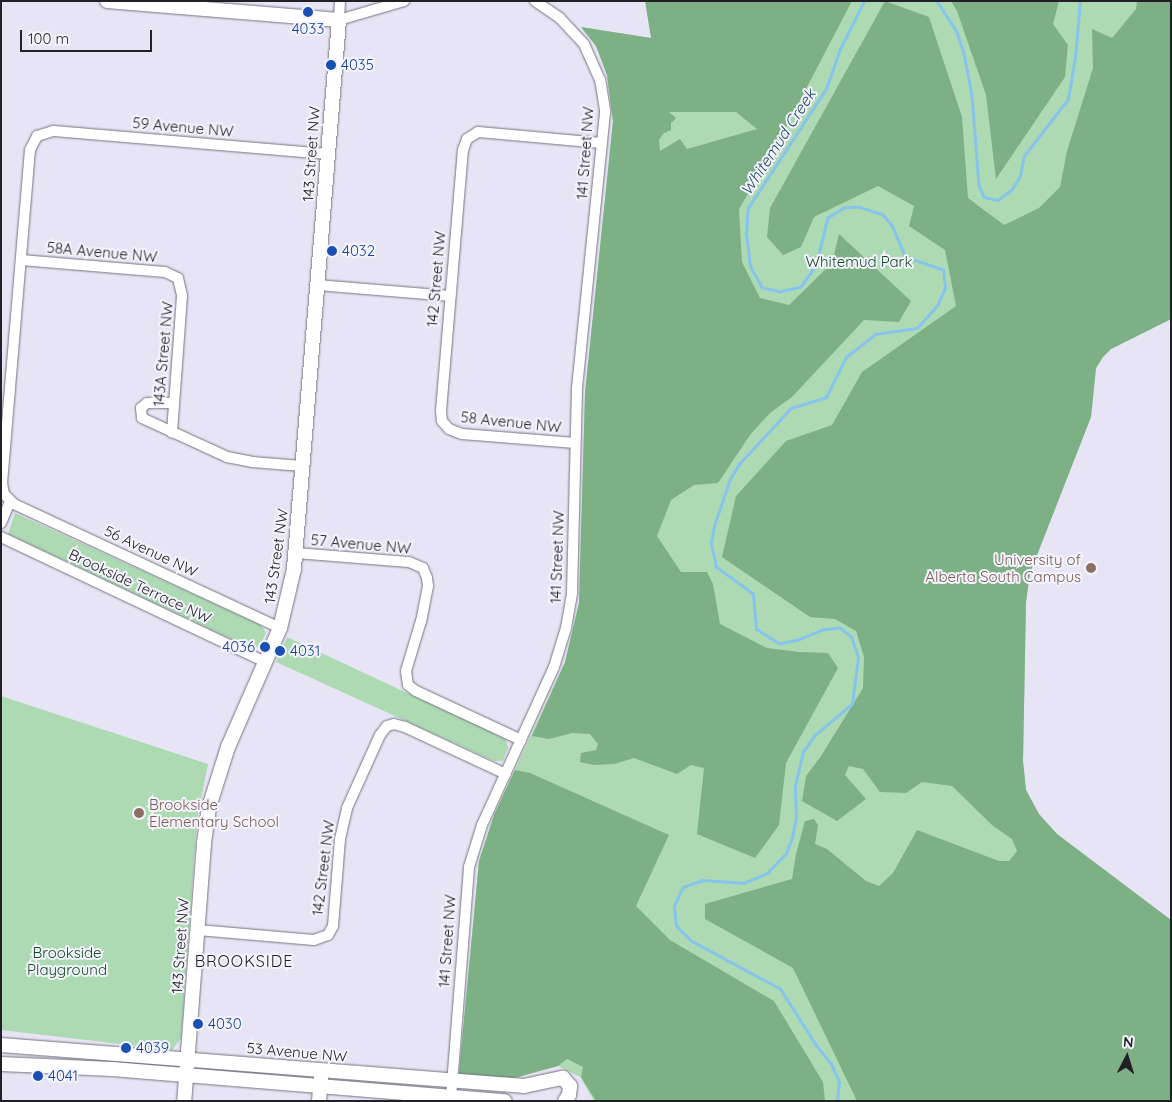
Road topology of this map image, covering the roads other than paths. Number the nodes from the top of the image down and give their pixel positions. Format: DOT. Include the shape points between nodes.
graph roads {
  1 [pos="107,1"];
  2 [pos="340,1"];
  3 [pos="404,1"];
  4 [pos="535,1"];
  5 [pos="162,4"];
  6 [pos="205,5"];
  7 [pos="339,20"];
  8 [pos="602,143"];
  9 [pos="328,154"];
  10 [pos="21,260"];
  11 [pos="178,278"];
  12 [pos="317,285"];
  13 [pos="451,296"];
  14 [pos="174,403"];
  15 [pos="446,426"];
  16 [pos="172,433"];
  17 [pos="575,443"];
  18 [pos="302,466"];
  19 [pos="10,502"];
  20 [pos="1,523"];
  21 [pos="1,537"];
  22 [pos="296,553"];
  23 [pos="280,628"];
  24 [pos="266,662"];
  25 [pos="522,740"];
  26 [pos="506,774"];
  27 [pos="198,930"];
  28 [pos="1,1044"];
  29 [pos="188,1059"];
  30 [pos="1,1064"];
  31 [pos="321,1070"];
  32 [pos="186,1075"];
  33 [pos="452,1081"];
  34 [pos="320,1086"];
  35 [pos="451,1097"];
  36 [pos="184,1101"];
  37 [pos="319,1101"];
  38 [pos="505,1101"];
  39 [pos="565,1101"];
  1 -- 5 [label="street"];
  2 -- 7 [label="street, 143 Street NW"];
  3 -- 7 [label="street"];
  4 -- 8 [label="street, 141 Street NW" via="560,18 578,36 593,62 603,92"];
  5 -- 6 [label="street"];
  6 -- 7 [label="street"];
  7 -- 9 [label="street, 143 Street NW"];
  8 -- 13 [label="street, 142 Street NW" via="484,132 470,136 463,150"];
  8 -- 17 [label="street, 141 Street NW"];
  9 -- 10 [label="street, 59 Avenue NW" via="53,131 37,136 30,150"];
  9 -- 12 [label="street, 143 Street NW"];
  10 -- 11 [label="street, 58A Avenue NW" via="165,272"];
  10 -- 19 [label="street" via="2,484"];
  11 -- 14 [label="street, 143A Street NW" via="182,296"];
  12 -- 13 [label="street"];
  12 -- 18 [label="street, 143 Street NW"];
  13 -- 15 [label="street, 142 Street NW" via="441,411"];
  14 -- 16 [label="street, 143A Street NW"];
  14 -- 16 [label="street" via="150,402 140,412 145,421"];
  15 -- 17 [label="street, 58 Avenue NW" via="462,434"];
  16 -- 18 [label="street" via="227,457"];
  17 -- 25 [label="street, 141 Street NW" via="570,605 554,667"];
  18 -- 22 [label="street, 143 Street NW"];
  19 -- 20 [label="street"];
  19 -- 23 [label="street, 56 Avenue NW"];
  21 -- 24 [label="street, Brookside Terrace NW"];
  22 -- 23 [label="street, 143 Street NW"];
  22 -- 25 [label="street, 57 Avenue NW" via="408,562 423,568 428,586 406,671 408,685"];
  23 -- 24 [label="street, 143 Street NW"];
  24 -- 27 [label="street, 143 Street NW" via="231,739 213,792 204,844"];
  25 -- 26 [label="street, 141 Street NW"];
  26 -- 27 [label="street, 142 Street NW" via="405,727 390,725 380,735 347,808 340,839 333,926 328,935 314,940"];
  26 -- 33 [label="street, 141 Street NW" via="482,825 469,867"];
  27 -- 29 [label="street, 143 Street NW"];
  28 -- 29 [label="street, 53 Avenue NW"];
  29 -- 31 [label="street, 53 Avenue NW"];
  29 -- 32 [label="street, 143 Street NW"];
  30 -- 32 [label="street, 53 Avenue NW"];
  31 -- 33 [label="street, 53 Avenue NW"];
  31 -- 34 [label="street"];
  32 -- 34 [label="street, 53 Avenue NW"];
  32 -- 36 [label="street, 143 Street NW"];
  33 -- 35 [label="street, 141 Street NW"];
  33 -- 39 [label="street, 53 Avenue NW" via="524,1086 563,1078 570,1086"];
  34 -- 35 [label="street, 53 Avenue NW"];
  34 -- 37 [label="street"];
  35 -- 38 [label="street, 53 Avenue NW"];
}
